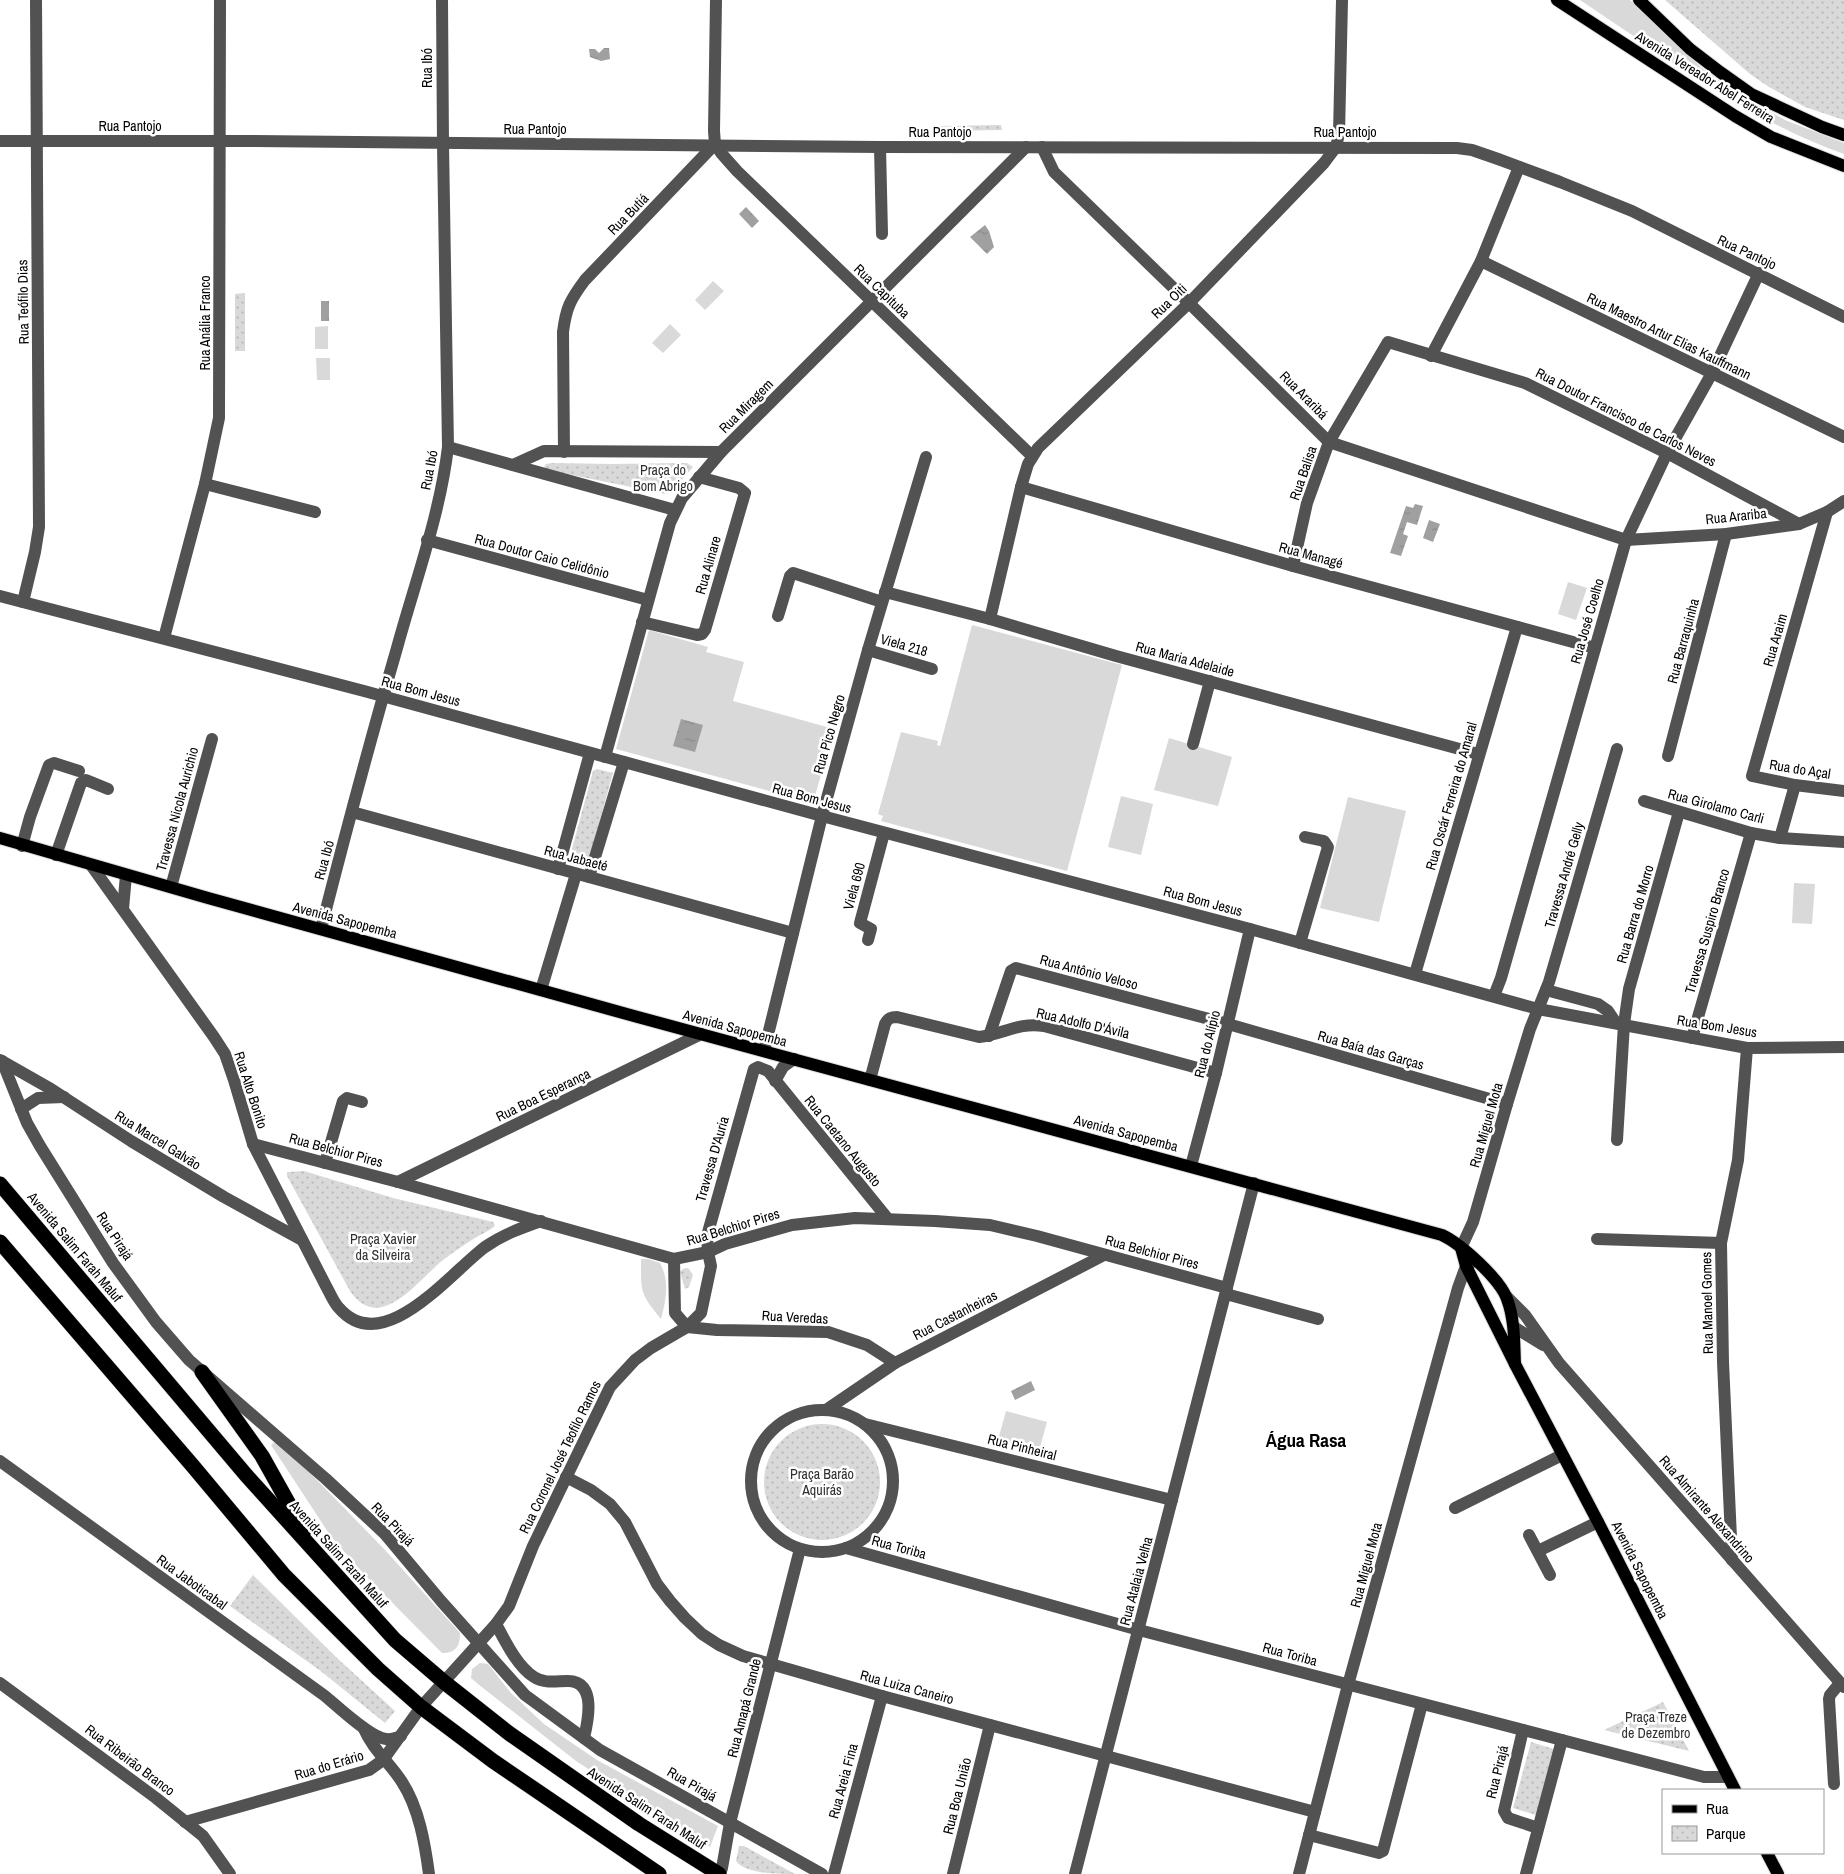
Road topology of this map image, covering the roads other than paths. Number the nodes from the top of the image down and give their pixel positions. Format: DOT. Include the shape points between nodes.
graph roads {
  1 [pos="36,0"];
  2 [pos="220,0"];
  3 [pos="442,0"];
  4 [pos="716,0"];
  5 [pos="1342,0"];
  6 [pos="1557,0"];
  7 [pos="1640,0"];
  8 [pos="1844,135"];
  9 [pos="0,141"];
  10 [pos="37,141"];
  11 [pos="218,141"];
  12 [pos="443,144"];
  13 [pos="715,144"];
  14 [pos="880,147"];
  15 [pos="1026,147"];
  16 [pos="1042,147"];
  17 [pos="1336,147"];
  18 [pos="1844,166"];
  19 [pos="1519,167"];
  20 [pos="882,234"];
  21 [pos="1481,261"];
  22 [pos="1759,273"];
  23 [pos="872,302"];
  24 [pos="1190,303"];
  25 [pos="1844,317"];
  26 [pos="1386,343"];
  27 [pos="1431,356"];
  28 [pos="1712,373"];
  29 [pos="1844,437"];
  30 [pos="1329,442"];
  31 [pos="448,447"];
  32 [pos="564,452"];
  33 [pos="720,452"];
  34 [pos="1668,453"];
  35 [pos="1032,456"];
  36 [pos="926,457"];
  37 [pos="513,465"];
  38 [pos="700,477"];
  39 [pos="205,484"];
  40 [pos="1020,488"];
  41 [pos="1844,501"];
  42 [pos="675,510"];
  43 [pos="315,512"];
  44 [pos="1827,512"];
  45 [pos="1799,524"];
  46 [pos="1726,534"];
  47 [pos="428,540"];
  48 [pos="1626,540"];
  49 [pos="1293,566"];
  50 [pos="0,596"];
  51 [pos="883,597"];
  52 [pos="648,600"];
  53 [pos="23,602"];
  54 [pos="778,616"];
  55 [pos="990,619"];
  56 [pos="642,622"];
  57 [pos="1517,627"];
  58 [pos="164,638"];
  59 [pos="1595,648"];
  60 [pos="868,650"];
  61 [pos="932,669"];
  62 [pos="1210,681"];
  63 [pos="383,696"];
  64 [pos="212,739"];
  65 [pos="1193,744"];
  66 [pos="1617,749"];
  67 [pos="590,753"];
  68 [pos="1478,754"];
  69 [pos="1668,756"];
  70 [pos="605,757"];
  71 [pos="624,762"];
  72 [pos="79,771"];
  73 [pos="1752,776"];
  74 [pos="1795,785"];
  75 [pos="108,789"];
  76 [pos="1844,791"];
  77 [pos="1644,801"];
  78 [pos="352,812"];
  79 [pos="1679,812"];
  80 [pos="822,816"];
  81 [pos="884,833"];
  82 [pos="1751,833"];
  83 [pos="1305,836"];
  84 [pos="0,838"];
  85 [pos="1780,838"];
  86 [pos="1844,842"];
  87 [pos="22,846"];
  88 [pos="56,855"];
  89 [pos="91,865"];
  90 [pos="558,869"];
  91 [pos="576,874"];
  92 [pos="126,875"];
  93 [pos="588,877"];
  94 [pos="171,887"];
  95 [pos="122,909"];
  96 [pos="321,929"];
  97 [pos="1250,929"];
  98 [pos="793,933"];
  99 [pos="868,940"];
  100 [pos="1300,943"];
  101 [pos="1415,974"];
  102 [pos="541,990"];
  103 [pos="1546,990"];
  104 [pos="1494,996"];
  105 [pos="1538,1009"];
  106 [pos="1228,1024"];
  107 [pos="1620,1024"];
  108 [pos="701,1034"];
  109 [pos="990,1036"];
  110 [pos="1692,1038"];
  111 [pos="1844,1047"];
  112 [pos="1747,1048"];
  113 [pos="764,1051"];
  114 [pos="794,1059"];
  115 [pos="1,1060"];
  116 [pos="1216,1072"];
  117 [pos="751,1074"];
  118 [pos="870,1080"];
  119 [pos="775,1081"];
  120 [pos="64,1097"];
  121 [pos="362,1102"];
  122 [pos="1507,1104"];
  123 [pos="21,1109"];
  124 [pos="1616,1140"];
  125 [pos="253,1144"];
  126 [pos="325,1163"];
  127 [pos="1191,1166"];
  128 [pos="398,1182"];
  129 [pos="1254,1183"];
  130 [pos="0,1184"];
  131 [pos="888,1219"];
  132 [pos="541,1221"];
  133 [pos="302,1240"];
  134 [pos="1597,1240"];
  135 [pos="0,1242"];
  136 [pos="1720,1243"];
  137 [pos="1461,1248"];
  138 [pos="708,1252"];
  139 [pos="1104,1254"];
  140 [pos="674,1259"];
  141 [pos="1471,1262"];
  142 [pos="1227,1291"];
  143 [pos="1480,1293"];
  144 [pos="1507,1297"];
  145 [pos="1318,1319"];
  146 [pos="687,1327"];
  147 [pos="1514,1327"];
  148 [pos="1549,1348"];
  149 [pos="895,1363"];
  150 [pos="1515,1364"];
  151 [pos="202,1372"];
  152 [pos="826,1410"];
  153 [pos="865,1424"];
  154 [pos="1562,1455"];
  155 [pos="0,1461"];
  156 [pos="566,1477"];
  157 [pos="1172,1500"];
  158 [pos="1455,1508"];
  159 [pos="1598,1522"];
  160 [pos="1529,1535"];
  161 [pos="846,1548"];
  162 [pos="800,1549"];
  163 [pos="1538,1551"];
  164 [pos="318,1556"];
  165 [pos="1732,1560"];
  166 [pos="1550,1575"];
  167 [pos="496,1624"];
  168 [pos="1139,1630"];
  169 [pos="479,1643"];
  170 [pos="770,1664"];
  171 [pos="444,1682"];
  172 [pos="0,1683"];
  173 [pos="1348,1685"];
  174 [pos="1842,1685"];
  175 [pos="882,1696"];
  176 [pos="1422,1704"];
  177 [pos="421,1707"];
  178 [pos="990,1725"];
  179 [pos="364,1728"];
  180 [pos="1524,1730"];
  181 [pos="401,1736"];
  182 [pos="584,1738"];
  183 [pos="1562,1740"];
  184 [pos="1106,1756"];
  185 [pos="383,1760"];
  186 [pos="1728,1777"];
  187 [pos="1834,1784"];
  188 [pos="1734,1789"];
  189 [pos="1315,1812"];
  190 [pos="186,1822"];
  191 [pos="730,1823"];
  192 [pos="1538,1828"];
  193 [pos="1309,1835"];
  194 [pos="1768,1854"];
  195 [pos="230,1874"];
  196 [pos="430,1874"];
  197 [pos="659,1874"];
  198 [pos="719,1874"];
  199 [pos="822,1874"];
  200 [pos="834,1874"];
  201 [pos="953,1874"];
  202 [pos="1075,1874"];
  203 [pos="1299,1874"];
  204 [pos="1526,1874"];
  205 [pos="1778,1874"];
  1 -- 10 [label="street, Rua Teófilo Dias"];
  2 -- 11 [label="street, Rua Anália Franco"];
  3 -- 12 [label="street, Rua Ibó"];
  4 -- 13 [label="street"];
  5 -- 17 [label="street, Rua Oiti" via="1340,126"];
  6 -- 18 [label="main road, Avenida Vereador Abel Ferreira" via="1771,137"];
  7 -- 8 [label="main road, Avenida Vereador Abel Ferreira" via="1690,48 1751,94"];
  9 -- 10 [label="street, Rua Pantojo"];
  10 -- 11 [label="street, Rua Pantojo"];
  10 -- 53 [label="street, Rua Teófilo Dias" via="39,527"];
  11 -- 12 [label="street, Rua Pantojo"];
  11 -- 39 [label="street, Rua Anália Franco" via="220,404"];
  12 -- 13 [label="street, Rua Pantojo"];
  12 -- 31 [label="street, Rua Ibó"];
  13 -- 14 [label="street, Rua Pantojo"];
  13 -- 23 [label="street, Rua Capituba" via="725,159"];
  13 -- 32 [label="street, Rua Butiá" via="571,298 565,312 563,332"];
  14 -- 15 [label="street, Rua Pantojo"];
  14 -- 20 [label="street"];
  15 -- 16 [label="street, Rua Pantojo"];
  15 -- 23 [label="street, Rua Miragem"];
  16 -- 17 [label="street, Rua Pantojo"];
  16 -- 24 [label="street, Rua Araribá" via="1054,172"];
  17 -- 19 [label="street, Rua Pantojo" via="1457,148"];
  17 -- 24 [label="street, Rua Oiti"];
  19 -- 21 [label="street"];
  19 -- 22 [label="street, Rua Pantojo" via="1632,211"];
  21 -- 27 [label="street"];
  21 -- 28 [label="street, Rua Maestro Artur Elias Kauffmann"];
  22 -- 25 [label="street, Rua Pantojo"];
  22 -- 28 [label="street, Rua José Coelho"];
  23 -- 33 [label="street, Rua Miragem"];
  23 -- 35 [label="street, Rua Capituba"];
  24 -- 30 [label="street, Rua Araribá"];
  24 -- 35 [label="street, Rua Oiti"];
  26 -- 27 [label="street, Rua Doutor Francisco de Carlos Neves"];
  26 -- 30 [label="street, Rua Balisa"];
  27 -- 34 [label="street, Rua Doutor Francisco de Carlos Neves" via="1525,384"];
  28 -- 29 [label="street, Rua Maestro Artur Elias Kauffmann"];
  28 -- 34 [label="street, Rua José Coelho"];
  30 -- 48 [label="street, Rua Araribá"];
  30 -- 49 [label="street, Rua Balisa" via="1307,503"];
  31 -- 37 [label="street"];
  31 -- 47 [label="street, Rua Ibó"];
  32 -- 33 [label="street"];
  32 -- 37 [label="street" via="544,451"];
  33 -- 38 [label="street, Rua Miragem"];
  34 -- 45 [label="street, Rua Doutor Francisco de Carlos Neves"];
  34 -- 48 [label="street, Rua José Coelho"];
  35 -- 40 [label="street, Rua Oiti"];
  36 -- 51 [label="street, Rua Pico Negro"];
  37 -- 42 [label="street"];
  38 -- 42 [label="street, Rua Miragem"];
  38 -- 56 [label="street, Rua Alinare" via="739,488 745,493 705,630 697,635"];
  39 -- 43 [label="street"];
  39 -- 58 [label="street, Rua Anália Franco"];
  40 -- 49 [label="street, Rua Managé"];
  40 -- 55 [label="street, Rua Oiti"];
  41 -- 44 [label="street, Rua Arariba"];
  42 -- 52 [label="street, Rua Miragem"];
  44 -- 45 [label="street, Rua Arariba"];
  44 -- 73 [label="street, Rua Araim"];
  45 -- 46 [label="street, Rua Arariba"];
  46 -- 48 [label="street, Rua Arariba"];
  46 -- 69 [label="street, Rua Barraquinha"];
  47 -- 52 [label="street, Rua Doutor Caio Celidônio"];
  47 -- 63 [label="street, Rua Ibó"];
  48 -- 59 [label="street, Rua José Coelho"];
  49 -- 57 [label="street, Rua Managé"];
  50 -- 53 [label="street, Rua Bom Jesus"];
  51 -- 54 [label="street, Rua Maria Adelaide" via="794,573 790,576"];
  51 -- 55 [label="street, Rua Maria Adelaide"];
  51 -- 60 [label="street, Rua Pico Negro"];
  52 -- 56 [label="street, Rua Miragem"];
  53 -- 58 [label="street, Rua Bom Jesus"];
  55 -- 62 [label="street, Rua Maria Adelaide"];
  56 -- 70 [label="street, Rua Miragem"];
  57 -- 59 [label="street, Rua Managé"];
  57 -- 68 [label="street, Rua Oscár Ferreira do Amaral"];
  58 -- 63 [label="street, Rua Bom Jesus"];
  59 -- 104 [label="street, Rua José Coelho"];
  60 -- 61 [label="street, Viela 218"];
  60 -- 80 [label="street, Rua Pico Negro"];
  62 -- 65 [label="street"];
  62 -- 68 [label="street, Rua Maria Adelaide"];
  63 -- 67 [label="street, Rua Bom Jesus"];
  63 -- 78 [label="street, Rua Ibó"];
  64 -- 94 [label="street, Travessa Nicola Aurichio"];
  66 -- 103 [label="street, Travessa André Gelly"];
  67 -- 70 [label="street, Rua Bom Jesus"];
  67 -- 90 [label="street"];
  68 -- 101 [label="street, Rua Oscár Ferreira do Amaral"];
  70 -- 71 [label="street, Rua Bom Jesus"];
  71 -- 80 [label="street, Rua Bom Jesus"];
  71 -- 93 [label="street"];
  72 -- 87 [label="street" via="54,763 50,765"];
  73 -- 74 [label="street, Rua do Açal"];
  74 -- 76 [label="street, Rua do Açal"];
  74 -- 85 [label="street"];
  75 -- 88 [label="street" via="86,780 81,783"];
  77 -- 79 [label="street, Rua Girolamo Carli"];
  78 -- 90 [label="street, Rua Jabaeté"];
  78 -- 96 [label="street, Rua Ibó"];
  79 -- 82 [label="street, Rua Girolamo Carli"];
  79 -- 107 [label="street, Rua Barra do Morro"];
  80 -- 81 [label="street, Rua Bom Jesus"];
  80 -- 98 [label="street, Rua Pico Negro"];
  81 -- 97 [label="street, Rua Bom Jesus"];
  81 -- 99 [label="street, Viela 690" via="860,923 871,929"];
  82 -- 85 [label="street, Rua Girolamo Carli"];
  82 -- 110 [label="street, Travessa Suspiro Branco"];
  83 -- 100 [label="street" via="1324,842 1328,847"];
  84 -- 87 [label="main road, Avenida Sapopemba"];
  85 -- 86 [label="street, Rua Girolamo Carli"];
  87 -- 88 [label="main road, Avenida Sapopemba"];
  88 -- 89 [label="main road, Avenida Sapopemba"];
  89 -- 92 [label="main road, Avenida Sapopemba"];
  89 -- 95 [label="street, Rua Alto Bonito"];
  90 -- 91 [label="street, Rua Jabaeté"];
  91 -- 93 [label="street, Rua Jabaeté"];
  91 -- 102 [label="street"];
  92 -- 94 [label="main road, Avenida Sapopemba"];
  92 -- 95 [label="street"];
  93 -- 98 [label="street, Rua Jabaeté"];
  94 -- 96 [label="main road, Avenida Sapopemba"];
  95 -- 125 [label="street, Rua Alto Bonito" via="224,1054"];
  96 -- 102 [label="main road, Avenida Sapopemba"];
  97 -- 100 [label="street, Rua Bom Jesus"];
  97 -- 106 [label="street, Rua do Alípio"];
  98 -- 113 [label="street, Rua Pico Negro"];
  100 -- 101 [label="street, Rua Bom Jesus"];
  101 -- 104 [label="street, Rua Bom Jesus"];
  102 -- 108 [label="main road, Avenida Sapopemba"];
  103 -- 105 [label="street, Travessa André Gelly"];
  103 -- 107 [label="street" via="1598,1004"];
  104 -- 105 [label="street, Rua Bom Jesus"];
  105 -- 107 [label="street, Rua Bom Jesus"];
  105 -- 122 [label="street, Rua Miguel Mota"];
  106 -- 109 [label="street, Rua Antônio Veloso" via="1016,968 1011,970"];
  106 -- 116 [label="street, Rua do Alípio"];
  106 -- 122 [label="street, Rua Baía das Garças"];
  107 -- 110 [label="street, Rua Bom Jesus"];
  107 -- 124 [label="street, Rua Barra do Morro"];
  108 -- 113 [label="main road, Avenida Sapopemba"];
  108 -- 128 [label="street, Rua Boa Esperança"];
  109 -- 116 [label="street, Rua Adolfo D'Ávila" via="1032,1024"];
  109 -- 118 [label="street, Rua Adolfo D'Ávila" via="979,1037 892,1017 884,1024"];
  110 -- 112 [label="street, Rua Bom Jesus"];
  111 -- 112 [label="street, Rua Bom Jesus"];
  112 -- 136 [label="street, Rua Manoel Gomes" via="1738,1160"];
  113 -- 114 [label="main road, Avenida Sapopemba"];
  114 -- 118 [label="main road, Avenida Sapopemba"];
  114 -- 119 [label="street" via="783,1067"];
  115 -- 120 [label="street, Rua Marcel Galvão"];
  115 -- 123 [label="street, Rua Pirajá"];
  116 -- 127 [label="street, Rua do Alípio"];
  117 -- 119 [label="street, Rua Caetano Augusto" via="756,1067 764,1068"];
  117 -- 138 [label="street, Travessa D'Auria" via="714,1206 707,1236"];
  118 -- 127 [label="main road, Avenida Sapopemba"];
  119 -- 131 [label="street, Rua Caetano Augusto"];
  120 -- 123 [label="street" via="38,1098"];
  120 -- 133 [label="street, Rua Marcel Galvão" via="207,1187"];
  121 -- 126 [label="street" via="347,1098 343,1101"];
  122 -- 137 [label="street, Rua Miguel Mota" via="1473,1222"];
  123 -- 151 [label="street, Rua Pirajá" via="40,1146 113,1263 156,1322"];
  125 -- 126 [label="street, Rua Belchior Pires"];
  125 -- 133 [label="street, Rua Alto Bonito"];
  126 -- 128 [label="street, Rua Belchior Pires"];
  127 -- 129 [label="main road, Avenida Sapopemba"];
  128 -- 132 [label="street, Rua Belchior Pires"];
  129 -- 137 [label="main road, Avenida Sapopemba" via="1435,1233"];
  129 -- 142 [label="street, Rua Atalaia Velha"];
  130 -- 164 [label="highway, Avenida Salim Farah Maluf"];
  131 -- 138 [label="street, Rua Belchior Pires" via="855,1218 792,1225"];
  131 -- 139 [label="street, Rua Belchior Pires" via="990,1226"];
  132 -- 133 [label="street" via="506,1234 486,1247 405,1313 384,1323 368,1325 352,1320 339,1308"];
  132 -- 140 [label="street, Rua Belchior Pires"];
  134 -- 136 [label="street"];
  135 -- 177 [label="highway" via="284,1575"];
  136 -- 165 [label="street, Rua Manoel Gomes"];
  137 -- 141 [label="main road, Avenida Sapopemba"];
  138 -- 140 [label="street, Rua Belchior Pires"];
  138 -- 146 [label="street, Travessa D'Auria" via="711,1266 701,1313"];
  139 -- 142 [label="street, Rua Belchior Pires"];
  139 -- 149 [label="street, Rua Castanheiras"];
  140 -- 146 [label="street" via="675,1313"];
  141 -- 143 [label="main road, Avenida Sapopemba"];
  141 -- 144 [label="main road, Avenida Sapopemba"];
  141 -- 173 [label="street, Rua Miguel Mota" via="1458,1288"];
  142 -- 145 [label="street"];
  142 -- 157 [label="street, Rua Atalaia Velha"];
  143 -- 147 [label="main road"];
  143 -- 150 [label="main road, Avenida Sapopemba"];
  144 -- 147 [label="main road, Avenida Sapopemba"];
  144 -- 148 [label="street, Rua Almirante Alexandrino"];
  146 -- 149 [label="street, Rua Veredas" via="828,1332 867,1345"];
  146 -- 156 [label="street, Rua Coronel José Teofilo Ramos" via="635,1360 610,1387"];
  147 -- 148 [label="street, Rua Almirante Alexandrino"];
  147 -- 150 [label="main road, Avenida Sapopemba"];
  148 -- 165 [label="street, Rua Almirante Alexandrino"];
  149 -- 152 [label="street, Rua Castanheiras"];
  150 -- 154 [label="main road, Avenida Sapopemba"];
  151 -- 164 [label="highway" via="262,1456"];
  151 -- 169 [label="street, Rua Pirajá" via="384,1533"];
  152 -- 153 [label="street" via="846,1414"];
  152 -- 162 [label="street" via="805,1412 784,1422 766,1437 755,1457 750,1479 753,1502 763,1522 779,1539"];
  153 -- 157 [label="street, Rua Pinheiral"];
  153 -- 161 [label="street" via="880,1440 890,1459 893,1481 890,1502 880,1522 865,1538"];
  154 -- 158 [label="street"];
  154 -- 159 [label="main road, Avenida Sapopemba"];
  155 -- 179 [label="street, Rua Jaboticabal" via="325,1696"];
  156 -- 167 [label="street, Rua Coronel José Teofilo Ramos" via="533,1546 513,1598"];
  156 -- 170 [label="street, Rua Luiza Caneiro" via="610,1504 625,1522 657,1584 702,1634 719,1646"];
  157 -- 168 [label="street, Rua Atalaia Velha"];
  159 -- 163 [label="street"];
  159 -- 186 [label="main road, Avenida Sapopemba"];
  160 -- 163 [label="street"];
  161 -- 162 [label="street" via="823,1553"];
  161 -- 168 [label="street, Rua Toriba"];
  162 -- 170 [label="street, Rua Amapá Grande"];
  163 -- 166 [label="street"];
  164 -- 171 [label="highway, Avenida Salim Farah Maluf" via="395,1640"];
  165 -- 174 [label="street, Rua Almirante Alexandrino"];
  167 -- 169 [label="street, Rua Coronel José Teofilo Ramos"];
  167 -- 182 [label="street" via="516,1657 534,1676 545,1681 578,1683 583,1688 589,1704"];
  168 -- 173 [label="street, Rua Toriba"];
  168 -- 184 [label="street, Rua Atalaia Velha"];
  169 -- 171 [label="street, Rua Coronel José Teofilo Ramos"];
  169 -- 182 [label="street, Rua Pirajá" via="525,1695"];
  170 -- 175 [label="street, Rua Luiza Caneiro"];
  170 -- 191 [label="street, Rua Amapá Grande"];
  171 -- 177 [label="street, Rua do Erário"];
  171 -- 198 [label="highway, Avenida Salim Farah Maluf" via="579,1784"];
  172 -- 190 [label="street, Rua Ribeirão Branco"];
  173 -- 176 [label="street, Rua Toriba"];
  173 -- 189 [label="street, Rua Miguel Mota"];
  174 -- 187 [label="street" via="1829,1699"];
  175 -- 178 [label="street, Rua Luiza Caneiro"];
  175 -- 200 [label="street, Rua Areia Fina"];
  176 -- 180 [label="street, Rua Toriba"];
  176 -- 193 [label="street" via="1383,1851 1380,1853"];
  177 -- 181 [label="street, Rua do Erário"];
  177 -- 197 [label="highway" via="493,1761"];
  178 -- 184 [label="street, Rua Luiza Caneiro"];
  178 -- 201 [label="street, Rua Boa União"];
  179 -- 181 [label="street, Rua Jaboticabal" via="383,1739"];
  179 -- 185 [label="street, Rua Jaboticabal"];
  180 -- 183 [label="street, Rua Toriba"];
  180 -- 192 [label="street, Rua Pirajá" via="1504,1811 1508,1818"];
  181 -- 185 [label="street, Rua do Erário"];
  182 -- 191 [label="street, Rua Pirajá"];
  183 -- 186 [label="street, Rua Toriba" via="1704,1777"];
  183 -- 192 [label="street"];
  184 -- 189 [label="street, Rua Luiza Caneiro"];
  184 -- 202 [label="street, Rua Atalaia Velha"];
  185 -- 190 [label="street, Rua do Erário" via="369,1770"];
  185 -- 196 [label="street, Rua Jaboticabal" via="402,1782 418,1818"];
  186 -- 188 [label="main road, Avenida Sapopemba"];
  189 -- 193 [label="street, Rua Miguel Mota"];
  190 -- 195 [label="street, Rua Ribeirão Branco" via="203,1836"];
  191 -- 198 [label="street, Rua Amapá Grande"];
  191 -- 199 [label="street, Rua Pirajá"];
  192 -- 204 [label="street"];
  193 -- 203 [label="street, Rua Miguel Mota"];
  194 -- 205 [label="main road"];
}
